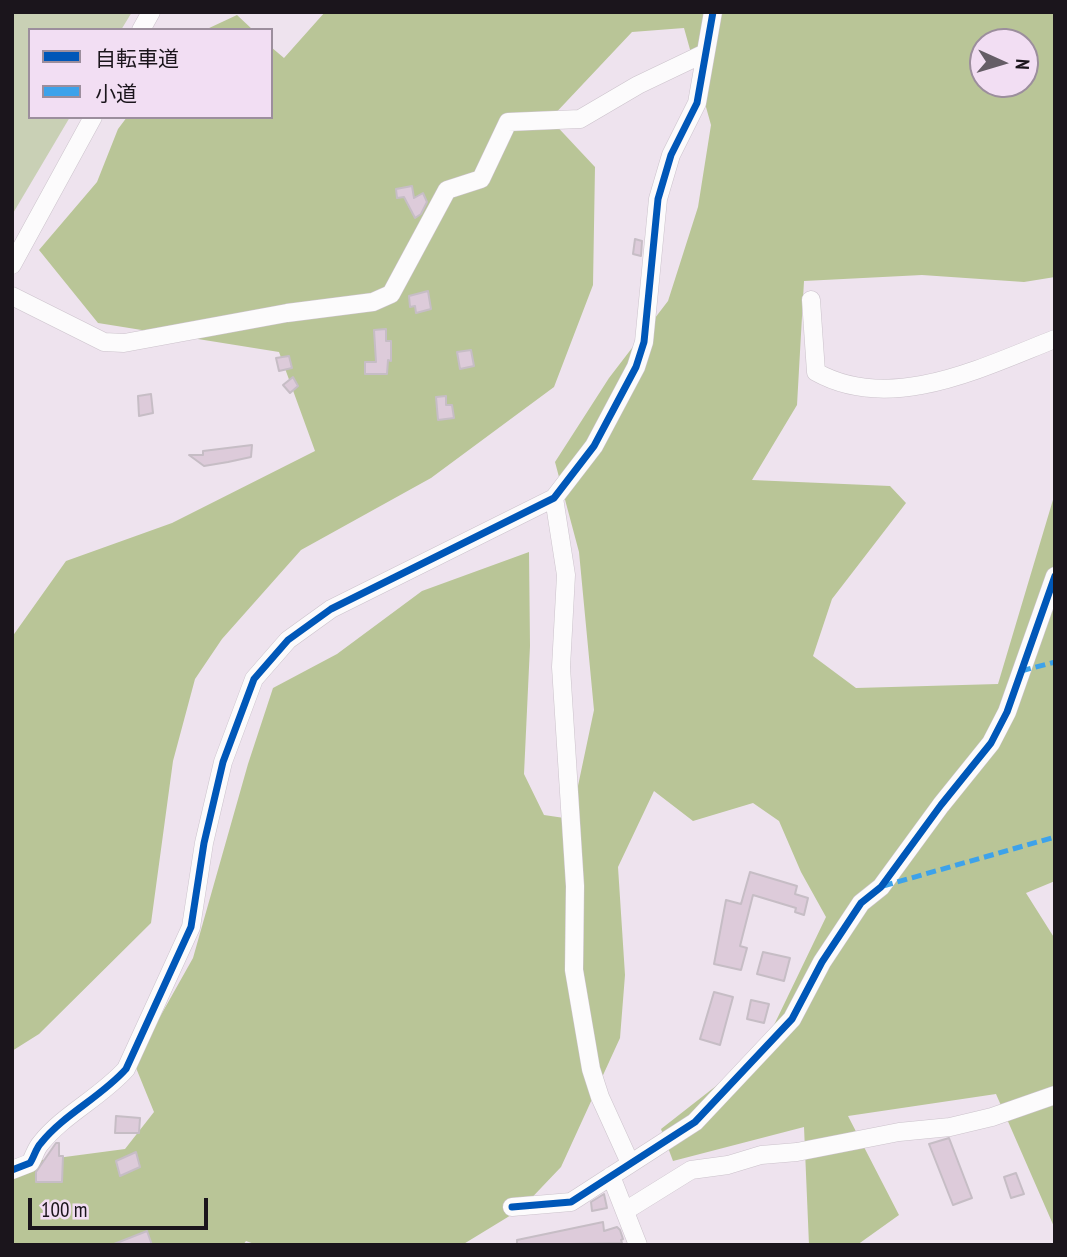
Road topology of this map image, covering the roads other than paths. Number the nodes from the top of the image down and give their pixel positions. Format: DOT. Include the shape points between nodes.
graph roads {
  1 [pos="151,12"];
  2 [pos="713,12"];
  3 [pos="142,28"];
  4 [pos="705,53"];
  5 [pos="92,119"];
  6 [pos="12,265"];
  7 [pos="12,296"];
  8 [pos="811,300"];
  9 [pos="1055,339"];
  10 [pos="554,498"];
  11 [pos="1055,576"];
  12 [pos="1055,1095"];
  13 [pos="630,1163"];
  14 [pos="12,1170"];
  15 [pos="611,1176"];
  16 [pos="512,1207"];
  17 [pos="625,1211"];
  18 [pos="638,1245"];
  1 -- 3 [label="street"];
  2 -- 4 [label="street"];
  4 -- 7 [label="street" via="580,119 508,122 481,179 446,190 391,294 373,302 124,343 104,342"];
  4 -- 10 [label="street" via="697,103 671,155 658,198 644,342 636,368 594,446"];
  5 -- 6 [label="street"];
  8 -- 9 [label="street" via="816,372 857,386 920,386 969,373"];
  10 -- 13 [label="street" via="566,575 561,667 575,886 574,970 591,1069"];
  10 -- 14 [label="street" via="331,609 288,640 260,670 223,762 191,927 126,1069 40,1144 30,1163"];
  11 -- 13 [label="street" via="1007,712 991,743 881,887 861,903 792,1019 695,1122"];
  12 -- 17 [label="street" via="950,1127 691,1170"];
  13 -- 15 [label="street"];
  15 -- 16 [label="street" via="571,1202"];
  15 -- 17 [label="street"];
  17 -- 18 [label="street"];
}
